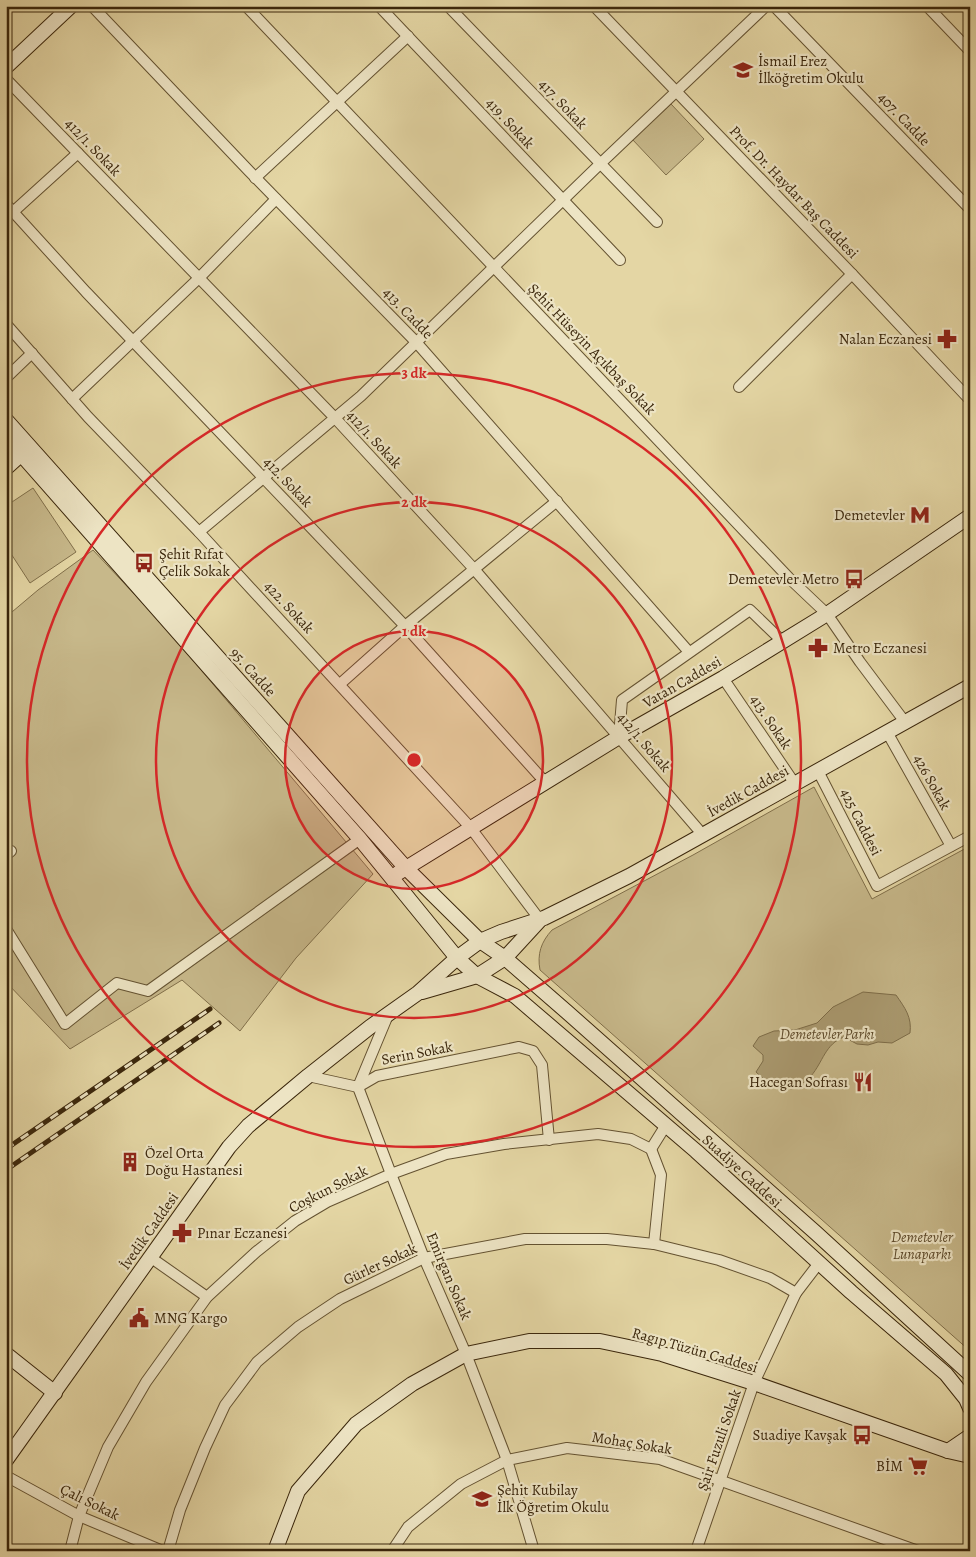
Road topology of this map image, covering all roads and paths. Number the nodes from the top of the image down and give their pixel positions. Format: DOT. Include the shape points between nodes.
graph roads {
  1 [pos="71,6"];
  2 [pos="92,6"];
  3 [pos="246,6"];
  4 [pos="379,6"];
  5 [pos="448,6"];
  6 [pos="594,6"];
  7 [pos="766,6"];
  8 [pos="774,6"];
  9 [pos="927,6"];
  10 [pos="408,36"];
  11 [pos="970,51"];
  12 [pos="6,67"];
  13 [pos="6,79"];
  14 [pos="676,91"];
  15 [pos="336,102"];
  16 [pos="78,153"];
  17 [pos="600,164"];
  18 [pos="256,178"];
  19 [pos="276,199"];
  20 [pos="562,200"];
  21 [pos="10,208"];
  22 [pos="970,209"];
  23 [pos="657,222"];
  24 [pos="620,260"];
  25 [pos="493,268"];
  26 [pos="852,274"];
  27 [pos="199,278"];
  28 [pos="6,324"];
  29 [pos="133,342"];
  30 [pos="416,342"];
  31 [pos="32,353"];
  32 [pos="6,378"];
  33 [pos="739,387"];
  34 [pos="72,399"];
  35 [pos="970,400"];
  36 [pos="335,418"];
  37 [pos="6,420"];
  38 [pos="6,437"];
  39 [pos="26,450"];
  40 [pos="6,468"];
  41 [pos="264,477"];
  42 [pos="557,501"];
  43 [pos="970,516"];
  44 [pos="199,532"];
  45 [pos="474,569"];
  46 [pos="827,614"];
  47 [pos="404,626"];
  48 [pos="782,641"];
  49 [pos="689,652"];
  50 [pos="723,678"];
  51 [pos="340,684"];
  52 [pos="970,686"];
  53 [pos="905,722"];
  54 [pos="886,732"];
  55 [pos="620,737"];
  56 [pos="818,771"];
  57 [pos="545,782"];
  58 [pos="795,784"];
  59 [pos="470,828"];
  60 [pos="704,835"];
  61 [pos="970,836"];
  62 [pos="360,839"];
  63 [pos="951,846"];
  64 [pos="405,867"];
  65 [pos="392,877"];
  66 [pos="540,920"];
  67 [pos="6,929"];
  68 [pos="480,942"];
  69 [pos="458,958"];
  70 [pos="505,958"];
  71 [pos="477,976"];
  72 [pos="418,993"];
  73 [pos="388,1015"];
  74 [pos="308,1076"];
  75 [pos="358,1087"];
  76 [pos="666,1125"];
  77 [pos="549,1140"];
  78 [pos="650,1150"];
  79 [pos="391,1174"];
  80 [pos="654,1244"];
  81 [pos="150,1257"];
  82 [pos="424,1258"];
  83 [pos="819,1263"];
  84 [pos="796,1293"];
  85 [pos="207,1297"];
  86 [pos="6,1354"];
  87 [pos="466,1354"];
  88 [pos="970,1374"];
  89 [pos="754,1383"];
  90 [pos="55,1393"];
  91 [pos="970,1408"];
  92 [pos="970,1436"];
  93 [pos="948,1451"];
  94 [pos="970,1456"];
  95 [pos="6,1460"];
  96 [pos="506,1460"];
  97 [pos="6,1476"];
  98 [pos="720,1480"];
  99 [pos="80,1516"];
  100 [pos="70,1551"];
  101 [pos="163,1551"];
  102 [pos="168,1551"];
  103 [pos="275,1551"];
  104 [pos="392,1551"];
  105 [pos="534,1551"];
  106 [pos="696,1551"];
  107 [pos="918,1551"];
  1 -- 12 [label="main road"];
  2 -- 18 [label="street, 413. Cadde"];
  3 -- 15 [label="street, Şehit Hüseyin Açıkbaş Sokak"];
  4 -- 10 [label="street, 419. Sokak"];
  5 -- 17 [label="street, 417. Sokak"];
  6 -- 14 [label="street, Prof. Dr. Haydar Baş Caddesi"];
  7 -- 14 [label="street"];
  8 -- 22 [label="street, 407. Cadde"];
  9 -- 11 [label="street"];
  10 -- 15 [label="street"];
  10 -- 20 [label="street, 419. Sokak"];
  13 -- 16 [label="street, 412/1. Sokak"];
  14 -- 17 [label="street"];
  14 -- 26 [label="street, Prof. Dr. Haydar Baş Caddesi"];
  15 -- 18 [label="street"];
  15 -- 25 [label="street, Şehit Hüseyin Açıkbaş Sokak"];
  16 -- 21 [label="street"];
  16 -- 27 [label="street, 412/1. Sokak"];
  17 -- 20 [label="street"];
  17 -- 23 [label="street, 417. Sokak"];
  18 -- 19 [label="street, 413. Cadde"];
  19 -- 27 [label="street"];
  19 -- 30 [label="street, 413. Cadde"];
  20 -- 24 [label="street, 419. Sokak"];
  20 -- 25 [label="street"];
  21 -- 29 [label="street, 412. Sokak"];
  25 -- 30 [label="street"];
  25 -- 46 [label="street, Şehit Hüseyin Açıkbaş Sokak"];
  26 -- 33 [label="street"];
  26 -- 35 [label="street, Prof. Dr. Haydar Baş Caddesi"];
  27 -- 29 [label="street"];
  27 -- 36 [label="street, 412/1. Sokak"];
  28 -- 31 [label="street, 422. Sokak"];
  29 -- 34 [label="street"];
  29 -- 41 [label="street, 412. Sokak"];
  30 -- 36 [label="street"];
  30 -- 42 [label="street, 413. Cadde"];
  31 -- 32 [label="street"];
  31 -- 34 [label="street, 422. Sokak"];
  34 -- 44 [label="street, 422. Sokak"];
  36 -- 41 [label="street"];
  36 -- 45 [label="street, 412/1. Sokak"];
  37 -- 39 [label="main road, 95. Cadde"];
  38 -- 39 [label="main road, 95. Cadde"];
  39 -- 40 [label="main road"];
  39 -- 62 [label="main road, 95. Cadde"];
  39 -- 64 [label="main road, 95. Cadde"];
  41 -- 44 [label="street"];
  41 -- 47 [label="street, 412. Sokak"];
  42 -- 45 [label="street"];
  42 -- 49 [label="street, 413. Cadde"];
  43 -- 46 [label="main road, Vatan Caddesi"];
  44 -- 51 [label="street, 422. Sokak"];
  45 -- 47 [label="street"];
  45 -- 55 [label="street, 412/1. Sokak"];
  46 -- 48 [label="main road, Vatan Caddesi"];
  46 -- 53 [label="street, Şehit Hüseyin Açıkbaş Sokak"];
  47 -- 51 [label="street"];
  47 -- 57 [label="street, 412. Sokak"];
  48 -- 49 [label="street" via="750,610"];
  48 -- 50 [label="main road, Vatan Caddesi"];
  49 -- 55 [label="street" via="622,700"];
  50 -- 55 [label="main road, Vatan Caddesi"];
  50 -- 58 [label="street, 413. Sokak"];
  51 -- 59 [label="street, 422. Sokak"];
  52 -- 53 [label="main road, İvedik Caddesi"];
  53 -- 54 [label="main road, İvedik Caddesi"];
  54 -- 56 [label="main road, İvedik Caddesi"];
  54 -- 63 [label="street, 426 Sokak"];
  55 -- 57 [label="main road, Vatan Caddesi"];
  55 -- 60 [label="street, 412/1. Sokak"];
  56 -- 58 [label="main road, İvedik Caddesi"];
  56 -- 63 [label="street, 425 Caddesi" via="877,886"];
  57 -- 59 [label="main road, Vatan Caddesi"];
  58 -- 60 [label="main road, İvedik Caddesi"];
  59 -- 64 [label="main road, Vatan Caddesi"];
  59 -- 66 [label="street, 422. Sokak"];
  60 -- 66 [label="main road, İvedik Caddesi"];
  61 -- 63 [label="street"];
  62 -- 65 [label="main road, 95. Cadde"];
  62 -- 67 [label="street" via="148,991 117,983 65,1024"];
  64 -- 65 [label="main road, Vatan Caddesi"];
  64 -- 68 [label="main road, 95. Cadde"];
  65 -- 69 [label="main road, 95. Cadde"];
  66 -- 68 [label="main road, İvedik Caddesi"];
  66 -- 70 [label="main road, İvedik Caddesi"];
  68 -- 69 [label="main road, İvedik Caddesi"];
  68 -- 70 [label="main road"];
  69 -- 71 [label="main road"];
  69 -- 72 [label="main road, İvedik Caddesi"];
  70 -- 71 [label="main road, İvedik Caddesi"];
  70 -- 88 [label="main road, Suadiye Caddesi"];
  71 -- 72 [label="main road, İvedik Caddesi"];
  71 -- 76 [label="main road, Suadiye Caddesi" via="515,996"];
  72 -- 73 [label="main road, İvedik Caddesi"];
  73 -- 74 [label="main road, İvedik Caddesi"];
  73 -- 75 [label="street"];
  74 -- 75 [label="street"];
  74 -- 81 [label="main road, İvedik Caddesi" via="248,1126"];
  75 -- 77 [label="street, Serin Sokak" via="377,1076 519,1047 533,1051 542,1065"];
  75 -- 79 [label="street, Emirgan Sokak"];
  76 -- 78 [label="street"];
  76 -- 83 [label="main road, Suadiye Caddesi"];
  77 -- 78 [label="street, Coşkun Sokak" via="598,1134 631,1139"];
  77 -- 79 [label="street, Coşkun Sokak" via="446,1154"];
  78 -- 80 [label="street" via="661,1175"];
  79 -- 82 [label="street, Emirgan Sokak"];
  79 -- 85 [label="street, Coşkun Sokak" via="295,1220"];
  80 -- 82 [label="street, Gürler Sokak" via="607,1239 525,1239"];
  80 -- 84 [label="street, Gürler Sokak" via="718,1260 770,1278"];
  81 -- 85 [label="street"];
  81 -- 90 [label="main road, İvedik Caddesi"];
  82 -- 87 [label="street, Emirgan Sokak"];
  82 -- 102 [label="street, Gürler Sokak" via="340,1299 298,1327 257,1362 225,1405 204,1448"];
  83 -- 84 [label="street, Şair Fuzuli Sokak"];
  83 -- 91 [label="main road, Suadiye Caddesi" via="946,1374"];
  84 -- 89 [label="street, Şair Fuzuli Sokak"];
  85 -- 99 [label="street, Coşkun Sokak" via="141,1390 108,1447"];
  86 -- 90 [label="main road"];
  87 -- 89 [label="main road, Ragıp Tüzün Caddesi" via="529,1341 600,1341 662,1354"];
  87 -- 96 [label="street, Emirgan Sokak"];
  87 -- 103 [label="main road, Ragıp Tüzün Caddesi" via="412,1384 356,1424 298,1491"];
  89 -- 93 [label="main road, Ragıp Tüzün Caddesi"];
  89 -- 98 [label="street, Şair Fuzuli Sokak"];
  90 -- 95 [label="main road, İvedik Caddesi"];
  92 -- 93 [label="main road"];
  93 -- 94 [label="main road, Ragıp Tüzün Caddesi"];
  96 -- 98 [label="street, Mohaç Sokak" via="567,1448 660,1459"];
  96 -- 104 [label="street, Mohaç Sokak" via="461,1484 408,1527"];
  96 -- 105 [label="street, Emirgan Sokak"];
  97 -- 99 [label="street, Çalı Sokak"];
  98 -- 106 [label="street, Şair Fuzuli Sokak"];
  98 -- 107 [label="street, Mohaç Sokak"];
  99 -- 100 [label="street, Coşkun Sokak"];
  99 -- 101 [label="street, Çalı Sokak"];
}
